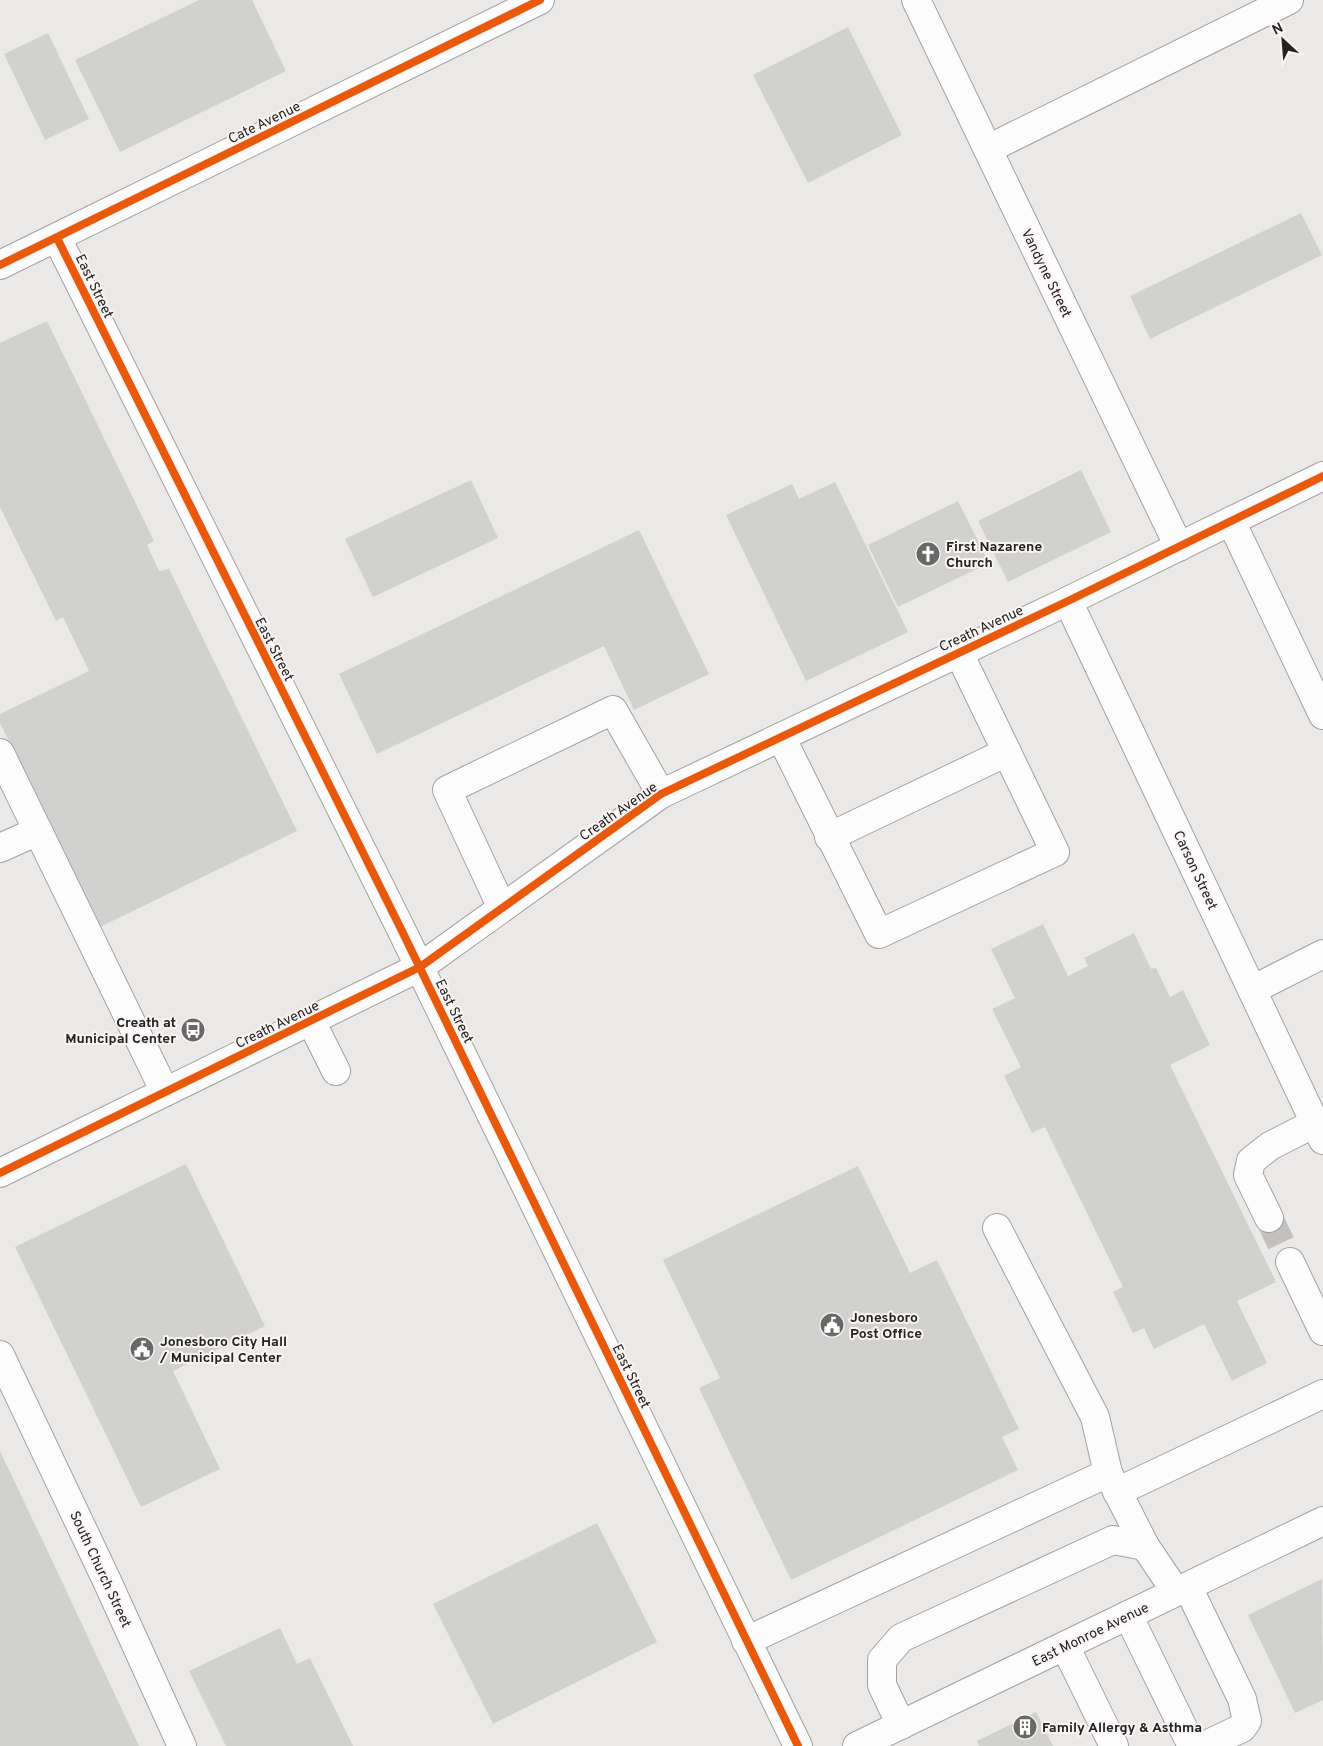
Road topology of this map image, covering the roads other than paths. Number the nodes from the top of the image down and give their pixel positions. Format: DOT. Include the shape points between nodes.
graph roads {
  1 [pos="540,0"];
  2 [pos="916,0"];
  3 [pos="1289,0"];
  4 [pos="988,149"];
  5 [pos="57,238"];
  6 [pos="0,265"];
  7 [pos="1323,476"];
  8 [pos="1231,521"];
  9 [pos="1179,547"];
  10 [pos="1068,601"];
  11 [pos="959,653"];
  12 [pos="1323,715"];
  13 [pos="781,737"];
  14 [pos="1007,752"];
  15 [pos="0,753"];
  16 [pos="661,794"];
  17 [pos="38,831"];
  18 [pos="830,837"];
  19 [pos="0,848"];
  20 [pos="502,908"];
  21 [pos="1323,954"];
  22 [pos="420,967"];
  23 [pos="1252,990"];
  24 [pos="311,1021"];
  25 [pos="336,1071"];
  26 [pos="165,1092"];
  27 [pos="1319,1132"];
  28 [pos="0,1173"];
  29 [pos="1269,1218"];
  30 [pos="997,1228"];
  31 [pos="1290,1262"];
  32 [pos="1323,1331"];
  33 [pos="0,1355"];
  34 [pos="1323,1394"];
  35 [pos="9,1398"];
  36 [pos="1112,1483"];
  37 [pos="1323,1521"];
  38 [pos="1145,1546"];
  39 [pos="1182,1590"];
  40 [pos="1128,1615"];
  41 [pos="746,1641"];
  42 [pos="1065,1646"];
  43 [pos="898,1733"];
  44 [pos="182,1746"];
  45 [pos="798,1746"];
  46 [pos="857,1746"];
  47 [pos="1114,1746"];
  48 [pos="1192,1746"];
  49 [pos="1204,1746"];
  1 -- 5 [label="street, Cate Avenue"];
  2 -- 4 [label="street, Vandyne Street"];
  3 -- 4 [label="street"];
  4 -- 9 [label="street, Vandyne Street"];
  5 -- 6 [label="street, Cate Avenue"];
  5 -- 22 [label="street, East Street"];
  7 -- 8 [label="street, Creath Avenue"];
  8 -- 9 [label="street, Creath Avenue"];
  8 -- 12 [label="street"];
  9 -- 10 [label="street, Creath Avenue"];
  10 -- 11 [label="street, Creath Avenue"];
  10 -- 23 [label="street, Carson Street"];
  11 -- 13 [label="street, Creath Avenue"];
  11 -- 14 [label="street"];
  13 -- 16 [label="street, Creath Avenue"];
  13 -- 18 [label="street"];
  14 -- 18 [label="street"];
  14 -- 18 [label="street" via="1055,852 879,934"];
  15 -- 17 [label="street"];
  16 -- 20 [label="street, Creath Avenue"];
  16 -- 20 [label="street" via="613,710 447,790"];
  17 -- 19 [label="street"];
  17 -- 26 [label="street"];
  20 -- 22 [label="street, Creath Avenue"];
  21 -- 23 [label="street"];
  22 -- 24 [label="street, Creath Avenue"];
  22 -- 41 [label="street, East Street"];
  23 -- 27 [label="street, Carson Street"];
  24 -- 25 [label="street"];
  24 -- 26 [label="street, Creath Avenue"];
  26 -- 28 [label="street, Creath Avenue"];
  27 -- 29 [label="street" via="1270,1146 1251,1161 1248,1175"];
  30 -- 36 [label="street" via="1095,1417"];
  31 -- 32 [label="street"];
  33 -- 35 [label="street, South Church Street"];
  34 -- 36 [label="street"];
  35 -- 44 [label="street, South Church Street" via="107,1581"];
  36 -- 38 [label="street"];
  36 -- 41 [label="street"];
  37 -- 39 [label="street, East Monroe Avenue"];
  38 -- 39 [label="street"];
  38 -- 43 [label="street" via="1113,1540 901,1638 882,1660 882,1685"];
  39 -- 40 [label="street, East Monroe Avenue"];
  39 -- 49 [label="street" via="1242,1700 1247,1721 1242,1728"];
  40 -- 42 [label="street, East Monroe Avenue"];
  40 -- 48 [label="street"];
  41 -- 45 [label="street, East Street"];
  42 -- 43 [label="street, East Monroe Avenue"];
  42 -- 47 [label="street"];
  43 -- 46 [label="street, East Monroe Avenue"];
}
